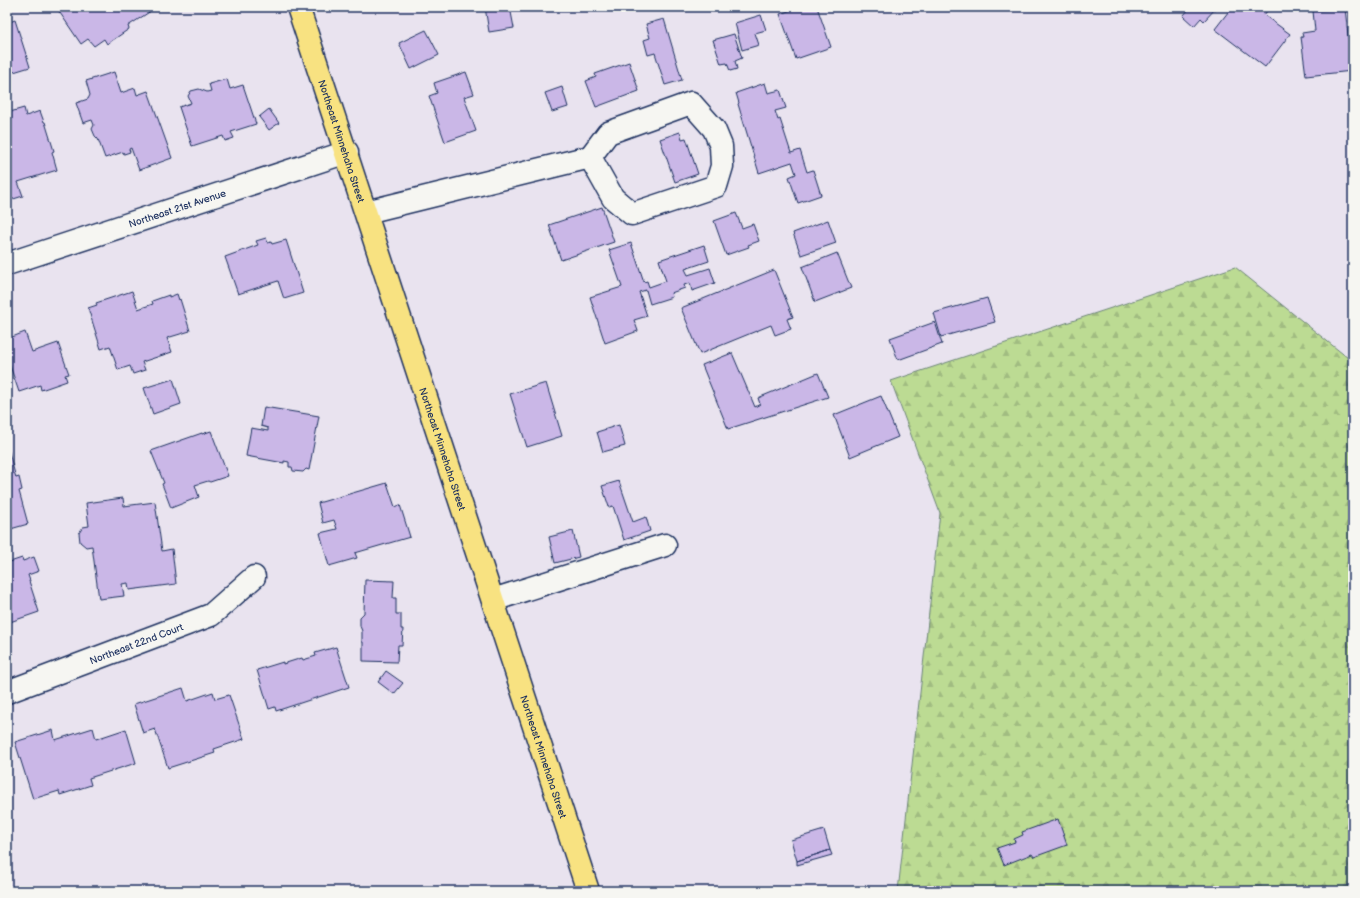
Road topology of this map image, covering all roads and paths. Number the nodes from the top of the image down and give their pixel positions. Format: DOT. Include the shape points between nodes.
graph roads {
  1 [pos="298,7"];
  2 [pos="346,152"];
  3 [pos="590,156"];
  4 [pos="366,212"];
  5 [pos="7,264"];
  6 [pos="666,545"];
  7 [pos="254,577"];
  8 [pos="492,600"];
  9 [pos="7,692"];
  10 [pos="588,891"];
  1 -- 2 [label="main road, Northeast Minnehaha Street"];
  2 -- 4 [label="main road, Northeast Minnehaha Street"];
  2 -- 5 [label="street, Northeast 21st Avenue"];
  3 -- 3 [label="street" via="613,198 632,214 716,186 722,166 721,146 714,129 691,103 608,134"];
  3 -- 4 [label="street"];
  4 -- 8 [label="main road, Northeast Minnehaha Street"];
  6 -- 8 [label="street"];
  7 -- 9 [label="street, Northeast 22nd Court" via="211,615"];
  8 -- 10 [label="main road, Northeast Minnehaha Street"];
}
